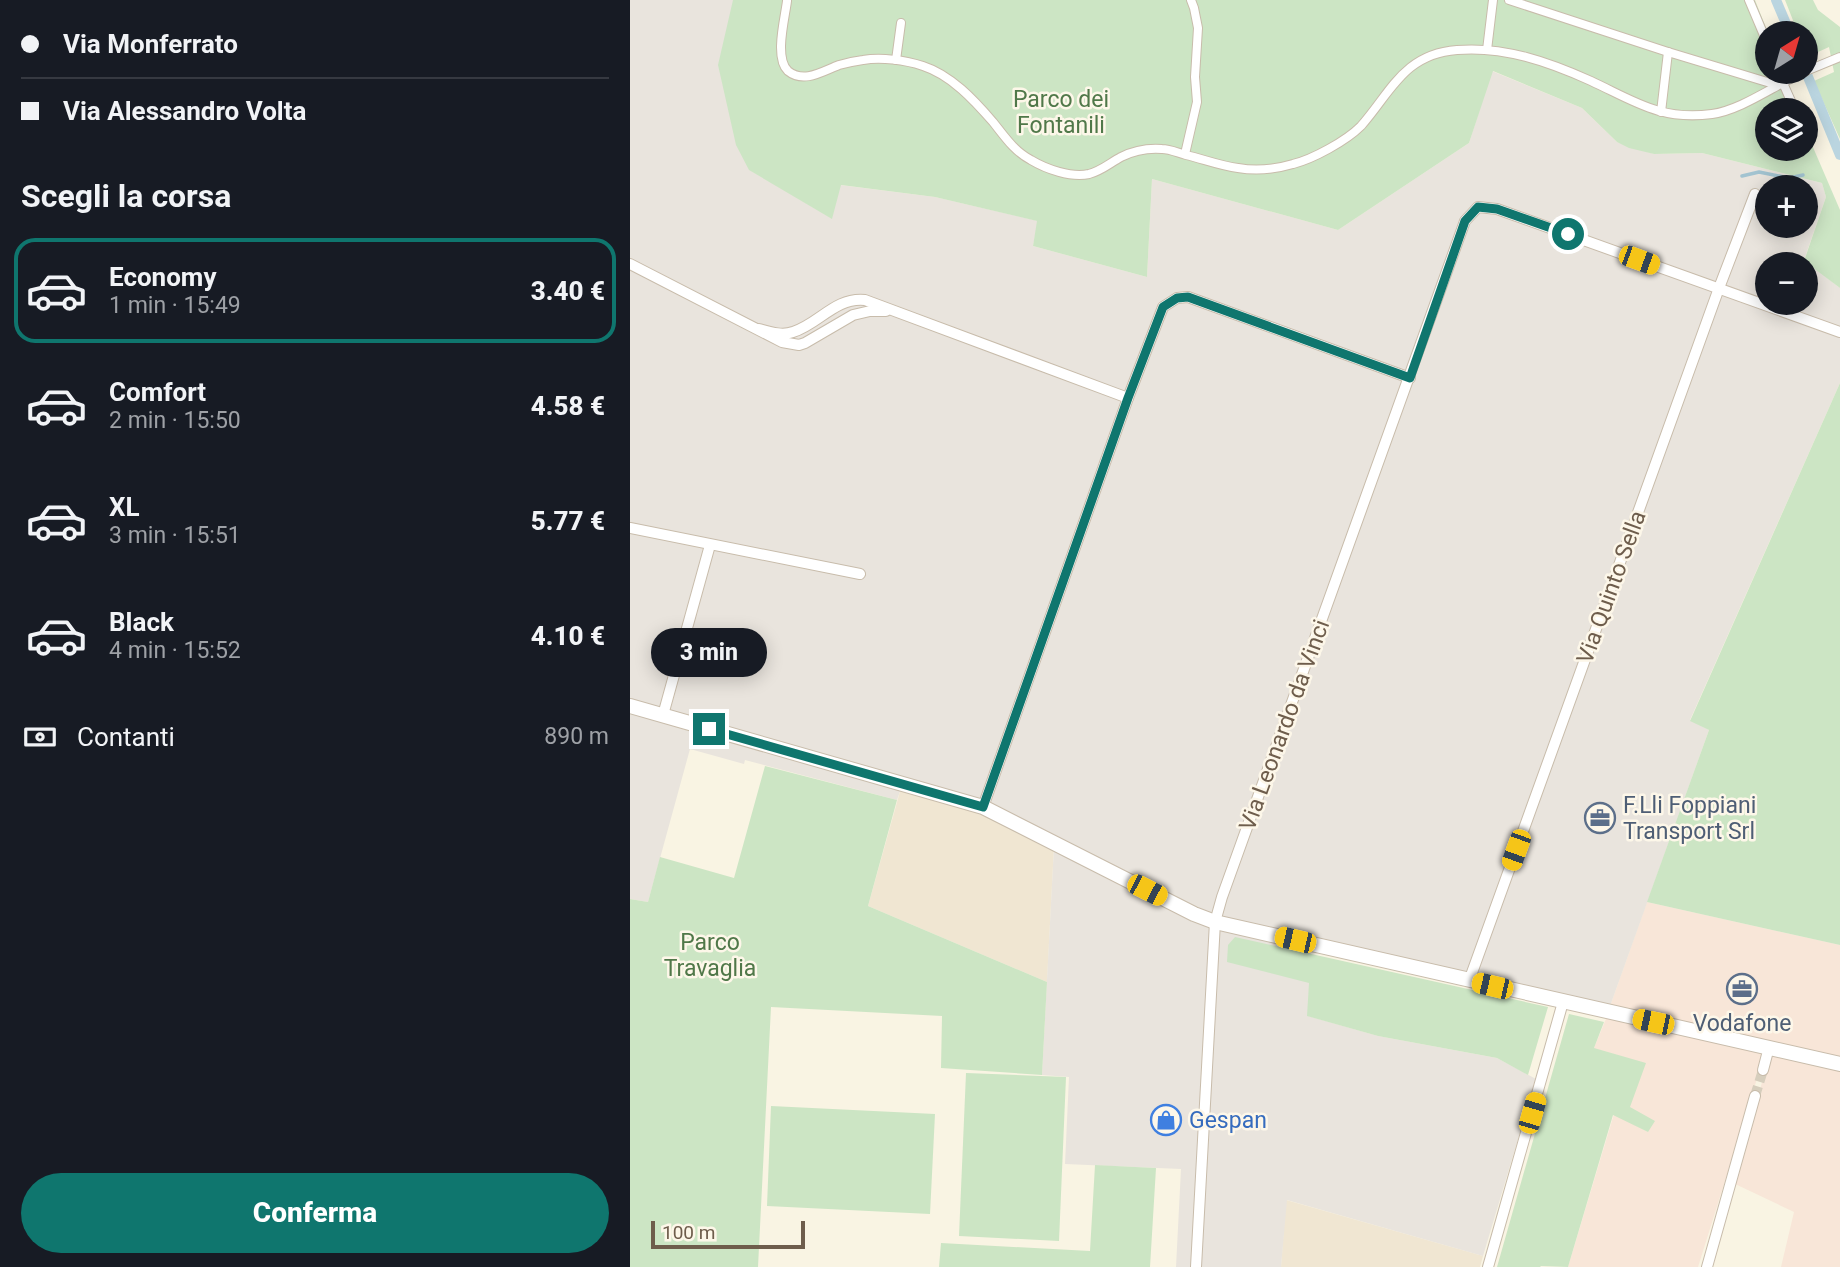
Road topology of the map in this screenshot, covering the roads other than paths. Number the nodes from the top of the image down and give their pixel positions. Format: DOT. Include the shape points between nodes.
graph roads {
  1 [pos="1191,0"];
  2 [pos="1493,0"];
  3 [pos="1509,0"];
  4 [pos="1749,0"];
  5 [pos="787,1"];
  6 [pos="1758,21"];
  7 [pos="901,23"];
  8 [pos="1487,50"];
  9 [pos="1668,52"];
  10 [pos="1838,57"];
  11 [pos="896,60"];
  12 [pos="1818,66"];
  13 [pos="1755,77"];
  14 [pos="1780,84"];
  15 [pos="1788,98"];
  16 [pos="1661,112"];
  17 [pos="1185,155"];
  18 [pos="1755,194"];
  19 [pos="630,264"];
  20 [pos="1719,288"];
  21 [pos="1840,332"];
  22 [pos="1410,378"];
  23 [pos="1128,398"];
  24 [pos="630,528"];
  25 [pos="710,545"];
  26 [pos="860,574"];
  27 [pos="630,706"];
  28 [pos="663,715"];
  29 [pos="983,807"];
  30 [pos="1215,922"];
  31 [pos="1469,981"];
  32 [pos="1563,1002"];
  33 [pos="1769,1047"];
  34 [pos="1840,1064"];
  35 [pos="1763,1070"];
  36 [pos="1755,1096"];
  37 [pos="1196,1267"];
  38 [pos="1488,1267"];
  39 [pos="1707,1267"];
  1 -- 17 [label="street" via="1198,28 1197,102"];
  2 -- 8 [label="street"];
  3 -- 9 [label="street"];
  4 -- 6 [label="street"];
  5 -- 11 [label="street" via="780,53 790,73 803,77 865,59"];
  7 -- 11 [label="street"];
  8 -- 16 [label="street" via="1563,69"];
  8 -- 17 [label="street" via="1455,50 1430,56 1409,68 1360,127 1293,164 1238,168"];
  9 -- 13 [label="street"];
  9 -- 16 [label="street"];
  10 -- 12 [label="street"];
  11 -- 17 [label="street" via="943,75 978,104 1013,149 1065,173 1087,175 1136,151 1162,149"];
  14 -- 15 [label="street"];
  14 -- 16 [label="street" via="1713,114"];
  18 -- 20 [label="street, Via Quinto Sella"];
  19 -- 23 [label="street" via="759,329 795,332 847,301 865,300"];
  20 -- 21 [label="street"];
  20 -- 22 [label="street, Via Leonardo da Vinci" via="1497,209 1478,207 1465,221"];
  20 -- 31 [label="street, Via Quinto Sella"];
  22 -- 23 [label="street" via="1188,297 1163,307"];
  22 -- 30 [label="street, Via Leonardo da Vinci"];
  23 -- 29 [label="street"];
  24 -- 25 [label="street"];
  25 -- 26 [label="street"];
  25 -- 28 [label="street"];
  27 -- 28 [label="street"];
  28 -- 29 [label="street"];
  29 -- 30 [label="street"];
  30 -- 31 [label="street"];
  30 -- 37 [label="street, Via Leonardo da Vinci"];
  31 -- 32 [label="street"];
  32 -- 33 [label="street"];
  32 -- 38 [label="street"];
  33 -- 34 [label="street"];
  33 -- 35 [label="street"];
  36 -- 39 [label="street"];
}
